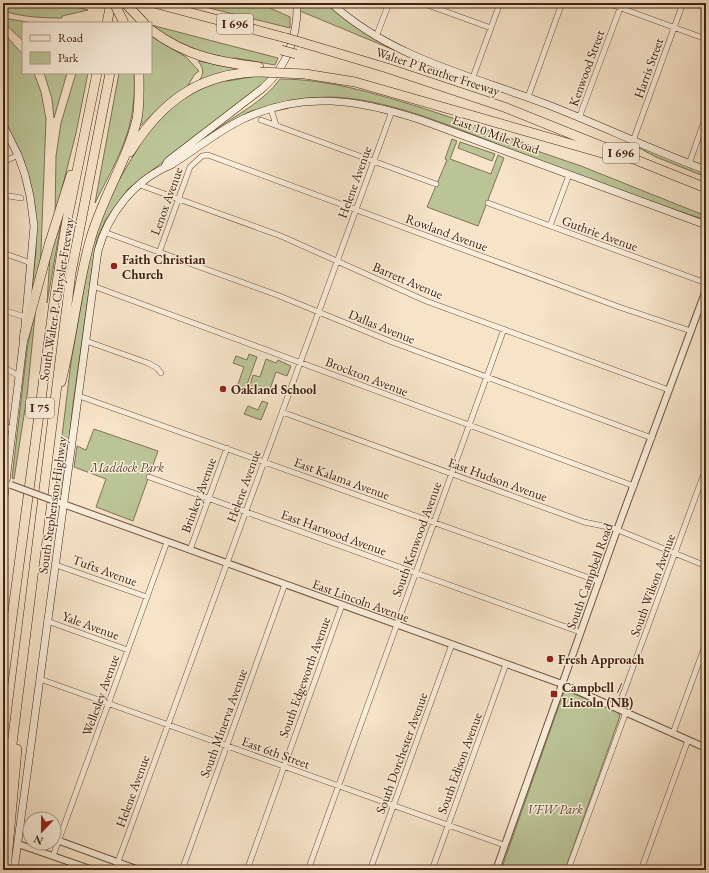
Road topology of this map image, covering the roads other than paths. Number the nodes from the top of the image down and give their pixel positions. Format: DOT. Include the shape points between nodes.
graph roads {
  1 [pos="112,3"];
  2 [pos="124,3"];
  3 [pos="154,3"];
  4 [pos="297,3"];
  5 [pos="331,3"];
  6 [pos="389,3"];
  7 [pos="422,3"];
  8 [pos="500,3"];
  9 [pos="562,3"];
  10 [pos="607,3"];
  11 [pos="683,3"];
  12 [pos="621,5"];
  13 [pos="107,22"];
  14 [pos="119,22"];
  15 [pos="123,22"];
  16 [pos="143,22"];
  17 [pos="491,28"];
  18 [pos="674,28"];
  19 [pos="152,31"];
  20 [pos="376,37"];
  21 [pos="706,39"];
  22 [pos="282,50"];
  23 [pos="296,54"];
  24 [pos="260,70"];
  25 [pos="97,74"];
  26 [pos="110,74"];
  27 [pos="139,74"];
  28 [pos="473,77"];
  29 [pos="528,97"];
  30 [pos="270,109"];
  31 [pos="392,111"];
  32 [pos="706,116"];
  33 [pos="579,118"];
  34 [pos="261,120"];
  35 [pos="3,125"];
  36 [pos="276,126"];
  37 [pos="85,132"];
  38 [pos="633,141"];
  39 [pos="18,155"];
  40 [pos="197,160"];
  41 [pos="374,161"];
  42 [pos="3,162"];
  43 [pos="689,164"];
  44 [pos="164,168"];
  45 [pos="658,168"];
  46 [pos="706,170"];
  47 [pos="569,175"];
  48 [pos="114,179"];
  49 [pos="436,184"];
  50 [pos="140,185"];
  51 [pos="706,188"];
  52 [pos="3,195"];
  53 [pos="21,198"];
  54 [pos="178,199"];
  55 [pos="488,203"];
  56 [pos="356,210"];
  57 [pos="667,211"];
  58 [pos="706,222"];
  59 [pos="550,226"];
  60 [pos="706,226"];
  61 [pos="104,232"];
  62 [pos="3,253"];
  63 [pos="158,253"];
  64 [pos="337,261"];
  65 [pos="31,263"];
  66 [pos="706,283"];
  67 [pos="93,286"];
  68 [pos="706,290"];
  69 [pos="3,310"];
  70 [pos="318,312"];
  71 [pos="25,317"];
  72 [pos="504,329"];
  73 [pos="691,331"];
  74 [pos="24,337"];
  75 [pos="86,341"];
  76 [pos="300,362"];
  77 [pos="3,367"];
  78 [pos="161,373"];
  79 [pos="19,376"];
  80 [pos="487,377"];
  81 [pos="669,390"];
  82 [pos="79,396"];
  83 [pos="282,412"];
  84 [pos="52,416"];
  85 [pos="3,424"];
  86 [pos="469,426"];
  87 [pos="12,430"];
  88 [pos="652,438"];
  89 [pos="227,448"];
  90 [pos="264,462"];
  91 [pos="706,468"];
  92 [pos="452,474"];
  93 [pos="148,477"];
  94 [pos="6,483"];
  95 [pos="634,486"];
  96 [pos="209,499"];
  97 [pos="3,505"];
  98 [pos="64,505"];
  99 [pos="246,512"];
  100 [pos="434,523"];
  101 [pos="617,530"];
  102 [pos="167,542"];
  103 [pos="190,550"];
  104 [pos="675,554"];
  105 [pos="227,563"];
  106 [pos="56,565"];
  107 [pos="706,566"];
  108 [pos="416,573"];
  109 [pos="598,582"];
  110 [pos="286,584"];
  111 [pos="147,597"];
  112 [pos="342,605"];
  113 [pos="47,621"];
  114 [pos="397,624"];
  115 [pos="580,632"];
  116 [pos="706,643"];
  117 [pos="452,644"];
  118 [pos="128,650"];
  119 [pos="506,664"];
  120 [pos="20,679"];
  121 [pos="40,679"];
  122 [pos="562,684"];
  123 [pos="3,685"];
  124 [pos="108,704"];
  125 [pos="618,708"];
  126 [pos="626,712"];
  127 [pos="168,725"];
  128 [pos="673,733"];
  129 [pos="688,740"];
  130 [pos="227,746"];
  131 [pos="706,748"];
  132 [pos="284,766"];
  133 [pos="339,786"];
  134 [pos="393,806"];
  135 [pos="3,816"];
  136 [pos="62,824"];
  137 [pos="448,825"];
  138 [pos="20,827"];
  139 [pos="62,842"];
  140 [pos="18,844"];
  141 [pos="504,845"];
  142 [pos="54,851"];
  143 [pos="53,856"];
  144 [pos="118,862"];
  145 [pos="6,870"];
  146 [pos="14,870"];
  147 [pos="93,870"];
  148 [pos="115,870"];
  149 [pos="139,870"];
  150 [pos="182,870"];
  151 [pos="247,870"];
  152 [pos="308,870"];
  153 [pos="370,870"];
  154 [pos="432,870"];
  155 [pos="496,870"];
  156 [pos="568,870"];
  157 [pos="641,870"];
  1 -- 13 [label="highway"];
  1 -- 15 [label="highway, bridge"];
  2 -- 14 [label="highway"];
  2 -- 16 [label="highway"];
  3 -- 45 [label="highway, Walter P Reuther Freeway / I 696, bridge" via="387,68 498,105"];
  4 -- 44 [label="main road, South Stephenson Highway" via="294,38 273,78 168,161"];
  5 -- 20 [label="main road"];
  6 -- 20 [label="street"];
  7 -- 17 [label="street"];
  8 -- 17 [label="street"];
  9 -- 29 [label="street"];
  10 -- 12 [label="street"];
  11 -- 18 [label="street, Harris Street"];
  12 -- 18 [label="street"];
  12 -- 33 [label="street, Kenwood Street"];
  17 -- 28 [label="street"];
  18 -- 21 [label="street"];
  18 -- 38 [label="street, Harris Street"];
  19 -- 24 [label="highway" via="178,48 195,55"];
  20 -- 28 [label="main road" via="407,53"];
  22 -- 23 [label="highway, bridge"];
  24 -- 45 [label="highway, bridge" via="355,82"];
  24 -- 48 [label="highway" via="216,78 176,98 148,124"];
  25 -- 37 [label="highway, I 75"];
  26 -- 84 [label="highway, South Walter P. Chrysler Freeway / I 75" via="71,272"];
  27 -- 48 [label="highway" via="137,118"];
  28 -- 29 [label="main road"];
  29 -- 33 [label="main road"];
  30 -- 31 [label="main road, East 10 Mile Road" via="313,100 353,102"];
  30 -- 36 [label="street"];
  30 -- 44 [label="main road, South Stephenson Highway" via="233,124"];
  31 -- 41 [label="street, Helene Avenue"];
  31 -- 47 [label="main road, East 10 Mile Road" via="470,137"];
  32 -- 43 [label="street"];
  33 -- 38 [label="main road"];
  34 -- 36 [label="street"];
  35 -- 39 [label="main road"];
  36 -- 41 [label="street"];
  37 -- 74 [label="highway" via="49,245"];
  37 -- 123 [label="highway, I 75" via="66,225 54,302"];
  38 -- 43 [label="main road"];
  39 -- 42 [label="street"];
  39 -- 65 [label="main road" via="28,182 32,210 34,235"];
  40 -- 54 [label="street, Lenox Avenue" via="190,167"];
  40 -- 56 [label="street, Rowland Avenue" via="208,155"];
  41 -- 49 [label="street"];
  41 -- 56 [label="street, Helene Avenue"];
  43 -- 46 [label="main road"];
  44 -- 50 [label="main road, South Stephenson Highway"];
  45 -- 51 [label="highway, Walter P Reuther Freeway / I 696"];
  47 -- 57 [label="main road, East 10 Mile Road"];
  47 -- 59 [label="street"];
  48 -- 84 [label="highway" via="89,242 64,372"];
  50 -- 54 [label="street, Barrett Avenue"];
  50 -- 61 [label="main road, South Stephenson Highway" via="115,211"];
  52 -- 53 [label="street"];
  54 -- 63 [label="street, Lenox Avenue"];
  54 -- 64 [label="street, Barrett Avenue" via="281,236"];
  55 -- 59 [label="street, Guthrie Avenue"];
  56 -- 64 [label="street, Helene Avenue"];
  56 -- 73 [label="street, Rowland Avenue"];
  57 -- 58 [label="main road"];
  57 -- 60 [label="main road, East 10 Mile Road"];
  59 -- 66 [label="street, Guthrie Avenue"];
  61 -- 63 [label="street, Dallas Avenue"];
  61 -- 67 [label="main road, South Stephenson Highway"];
  62 -- 65 [label="street"];
  63 -- 70 [label="street, Dallas Avenue"];
  64 -- 70 [label="street, Helene Avenue"];
  64 -- 72 [label="street, Barrett Avenue" via="426,301"];
  65 -- 71 [label="main road"];
  67 -- 75 [label="main road, South Stephenson Highway"];
  67 -- 76 [label="street, Brockton Avenue"];
  68 -- 73 [label="street, South Campbell Road"];
  69 -- 71 [label="street"];
  70 -- 76 [label="street, Helene Avenue"];
  70 -- 80 [label="street, Dallas Avenue"];
  71 -- 74 [label="main road"];
  72 -- 80 [label="street, South Kenwood Avenue"];
  72 -- 81 [label="street, Barrett Avenue"];
  73 -- 81 [label="street, South Campbell Road"];
  74 -- 79 [label="main road"];
  75 -- 78 [label="street" via="148,363"];
  75 -- 82 [label="main road, South Stephenson Highway"];
  76 -- 83 [label="street, Helene Avenue"];
  76 -- 86 [label="street, Brockton Avenue"];
  77 -- 79 [label="street"];
  79 -- 87 [label="main road"];
  80 -- 86 [label="street, South Kenwood Avenue"];
  80 -- 88 [label="street, Dallas Avenue"];
  81 -- 88 [label="street, South Campbell Road"];
  82 -- 89 [label="street, East Kalama Avenue"];
  82 -- 98 [label="main road, South Stephenson Highway"];
  83 -- 90 [label="street, Helene Avenue"];
  83 -- 92 [label="street, East Hudson Avenue"];
  84 -- 120 [label="highway, South Walter P. Chrysler Freeway / I 75"];
  85 -- 87 [label="street"];
  86 -- 92 [label="street, South Kenwood Avenue"];
  86 -- 95 [label="street, Brockton Avenue"];
  87 -- 94 [label="main road"];
  88 -- 95 [label="street, South Campbell Road"];
  89 -- 90 [label="street, East Kalama Avenue"];
  89 -- 96 [label="street, Brinkey Avenue"];
  90 -- 99 [label="street, Helene Avenue"];
  90 -- 100 [label="street, East Kalama Avenue"];
  91 -- 104 [label="street, South Wilson Avenue"];
  92 -- 100 [label="street, South Kenwood Avenue"];
  92 -- 101 [label="street, East Hudson Avenue" via="584,522"];
  93 -- 96 [label="street, East Harwood Avenue"];
  94 -- 97 [label="main road"];
  94 -- 98 [label="street, East Lincoln Avenue, bridge"];
  95 -- 101 [label="street, South Campbell Road"];
  96 -- 99 [label="street, East Harwood Avenue"];
  96 -- 103 [label="street, Brinkey Avenue"];
  98 -- 102 [label="street, East Lincoln Avenue"];
  98 -- 106 [label="main road, South Stephenson Highway"];
  99 -- 105 [label="street, Helene Avenue"];
  99 -- 108 [label="street, East Harwood Avenue"];
  100 -- 108 [label="street, South Kenwood Avenue"];
  100 -- 109 [label="street, East Kalama Avenue"];
  101 -- 104 [label="street, East Hudson Avenue"];
  101 -- 109 [label="street, South Campbell Road"];
  102 -- 103 [label="street, East Lincoln Avenue"];
  102 -- 111 [label="street, Wellesley Avenue"];
  103 -- 105 [label="street, East Lincoln Avenue"];
  104 -- 107 [label="street, East Hudson Avenue"];
  104 -- 125 [label="street, South Wilson Avenue"];
  105 -- 110 [label="street, East Lincoln Avenue"];
  105 -- 127 [label="street, Helene Avenue"];
  106 -- 111 [label="street, Tufts Avenue"];
  106 -- 113 [label="main road, South Stephenson Highway"];
  108 -- 114 [label="street, South Kenwood Avenue"];
  108 -- 115 [label="street, East Harwood Avenue"];
  109 -- 115 [label="street, South Campbell Road"];
  110 -- 112 [label="street, East Lincoln Avenue"];
  110 -- 130 [label="street, South Minerva Avenue"];
  111 -- 118 [label="street, Wellesley Avenue"];
  112 -- 114 [label="street, East Lincoln Avenue"];
  112 -- 132 [label="street, South Edgeworth Avenue"];
  113 -- 118 [label="street, Yale Avenue"];
  113 -- 121 [label="main road, South Stephenson Highway"];
  114 -- 117 [label="street, East Lincoln Avenue"];
  114 -- 133 [label="street, South Kenwood Avenue"];
  115 -- 122 [label="street, South Campbell Road"];
  116 -- 128 [label="street"];
  117 -- 119 [label="street, East Lincoln Avenue"];
  117 -- 134 [label="street, South Dorchester Avenue"];
  118 -- 124 [label="street, Wellesley Avenue"];
  119 -- 122 [label="street, East Lincoln Avenue"];
  119 -- 137 [label="street, South Edison Avenue"];
  120 -- 135 [label="highway, South Walter P. Chrysler Freeway / I 75"];
  120 -- 145 [label="highway" via="16,774"];
  121 -- 124 [label="street, East 6th Street"];
  121 -- 138 [label="main road, South Stephenson Highway"];
  122 -- 125 [label="street, East Lincoln Avenue"];
  122 -- 141 [label="street, South Campbell Road"];
  124 -- 127 [label="street, East 6th Street"];
  124 -- 136 [label="street, Wellesley Avenue"];
  125 -- 126 [label="street, East Lincoln Avenue"];
  126 -- 128 [label="street, East Lincoln Avenue"];
  126 -- 156 [label="street"];
  127 -- 130 [label="street, East 6th Street"];
  127 -- 144 [label="street, Helene Avenue"];
  128 -- 129 [label="street, East Lincoln Avenue"];
  129 -- 131 [label="street, East Lincoln Avenue"];
  129 -- 157 [label="street"];
  130 -- 132 [label="street, East 6th Street"];
  130 -- 150 [label="street, South Minerva Avenue"];
  132 -- 133 [label="street, East 6th Street"];
  132 -- 151 [label="street, South Edgeworth Avenue"];
  133 -- 134 [label="street, East 6th Street"];
  133 -- 152 [label="street, South Kenwood Avenue"];
  134 -- 137 [label="street, East 6th Street"];
  134 -- 153 [label="street, South Dorchester Avenue"];
  137 -- 141 [label="street, East 6th Street"];
  137 -- 154 [label="street, South Edison Avenue"];
  138 -- 140 [label="main road, South Stephenson Highway"];
  139 -- 144 [label="street"];
  140 -- 143 [label="street"];
  140 -- 146 [label="main road, South Stephenson Highway"];
  141 -- 155 [label="street, South Campbell Road"];
  142 -- 143 [label="street, Wellesley Avenue"];
  143 -- 147 [label="street"];
  144 -- 148 [label="street, Helene Avenue"];
  144 -- 149 [label="street"];
}
